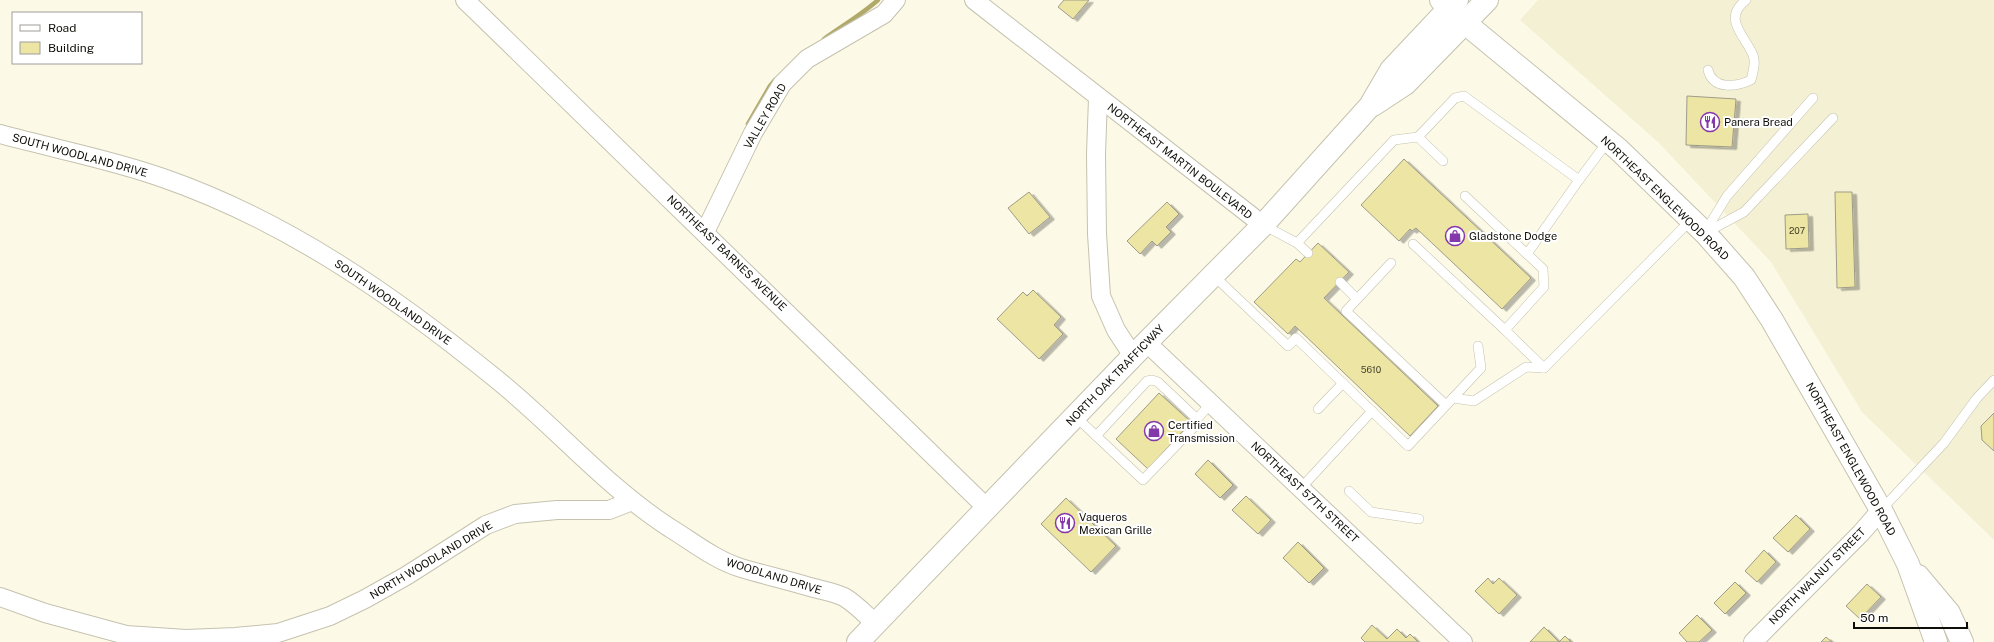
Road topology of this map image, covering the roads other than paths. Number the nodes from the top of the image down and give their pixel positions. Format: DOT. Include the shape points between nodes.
graph roads {
  1 [pos="896,0"];
  2 [pos="974,0"];
  3 [pos="1487,0"];
  4 [pos="1746,0"];
  5 [pos="471,2"];
  6 [pos="1448,3"];
  7 [pos="1465,23"];
  8 [pos="1708,70"];
  9 [pos="1098,98"];
  10 [pos="1813,98"];
  11 [pos="1370,106"];
  12 [pos="1833,118"];
  13 [pos="0,134"];
  14 [pos="1418,137"];
  15 [pos="1608,141"];
  16 [pos="1443,162"];
  17 [pos="1579,180"];
  18 [pos="1466,196"];
  19 [pos="1263,225"];
  20 [pos="1698,227"];
  21 [pos="705,232"];
  22 [pos="1298,243"];
  23 [pos="1413,244"];
  24 [pos="1308,253"];
  25 [pos="1527,254"];
  26 [pos="1391,263"];
  27 [pos="1213,275"];
  28 [pos="1340,282"];
  29 [pos="1357,299"];
  30 [pos="1505,330"];
  31 [pos="1478,346"];
  32 [pos="1139,349"];
  33 [pos="1544,368"];
  34 [pos="1994,380"];
  35 [pos="1343,383"];
  36 [pos="1453,398"];
  37 [pos="1211,404"];
  38 [pos="1446,405"];
  39 [pos="1318,409"];
  40 [pos="1372,411"];
  41 [pos="1075,416"];
  42 [pos="1197,418"];
  43 [pos="1096,436"];
  44 [pos="1301,488"];
  45 [pos="1349,491"];
  46 [pos="632,501"];
  47 [pos="987,508"];
  48 [pos="1882,510"];
  49 [pos="1419,519"];
  50 [pos="1908,564"];
  51 [pos="0,598"];
  52 [pos="876,624"];
  53 [pos="128,638"];
  54 [pos="858,642"];
  55 [pos="1463,642"];
  56 [pos="1753,642"];
  57 [pos="1936,642"];
  58 [pos="1962,642"];
  1 -- 21 [label="street, VALLEY ROAD" via="884,14 807,59 782,84 754,133"];
  2 -- 9 [label="street, NORTHEAST MARTIN BOULEVARD"];
  3 -- 7 [label="main road, NORTH OAK TRAFFICWAY"];
  4 -- 8 [label="lane" via="1738,6 1735,15 1736,25 1753,56 1751,80 1740,85 1727,86 1715,82"];
  5 -- 21 [label="street, NORTHEAST BARNES AVENUE"];
  6 -- 7 [label="main road, NORTHEAST ENGLEWOOD ROAD"];
  6 -- 11 [label="main road, NORTH OAK TRAFFICWAY" via="1392,70"];
  7 -- 11 [label="main road, NORTH OAK TRAFFICWAY" via="1405,84"];
  7 -- 15 [label="main road, NORTHEAST ENGLEWOOD ROAD"];
  9 -- 19 [label="street, NORTHEAST MARTIN BOULEVARD"];
  9 -- 32 [label="street, NORTHEAST MARTIN BOULEVARD" via="1097,234 1101,296 1116,330"];
  10 -- 20 [label="lane"];
  11 -- 19 [label="main road, NORTH OAK TRAFFICWAY"];
  12 -- 20 [label="lane" via="1744,212"];
  13 -- 46 [label="street, SOUTH WOODLAND DRIVE" via="109,161 163,178 238,208 310,245 414,315 497,379"];
  14 -- 16 [label="lane"];
  14 -- 17 [label="lane" via="1455,98 1464,96"];
  14 -- 22 [label="lane" via="1394,140"];
  15 -- 17 [label="lane"];
  15 -- 20 [label="main road, NORTHEAST ENGLEWOOD ROAD"];
  17 -- 25 [label="lane"];
  18 -- 25 [label="lane"];
  19 -- 22 [label="lane"];
  19 -- 27 [label="main road, NORTH OAK TRAFFICWAY"];
  20 -- 33 [label="lane"];
  20 -- 48 [label="main road, NORTHEAST ENGLEWOOD ROAD" via="1744,277 1772,320"];
  21 -- 47 [label="street, NORTHEAST BARNES AVENUE"];
  22 -- 24 [label="lane"];
  23 -- 30 [label="lane"];
  25 -- 30 [label="lane" via="1543,269 1544,287"];
  26 -- 29 [label="lane"];
  27 -- 32 [label="main road, NORTH OAK TRAFFICWAY"];
  27 -- 35 [label="lane" via="1288,346 1296,338"];
  28 -- 29 [label="lane"];
  29 -- 38 [label="lane" via="1346,311"];
  30 -- 33 [label="lane"];
  31 -- 36 [label="lane" via="1480,368"];
  32 -- 37 [label="street, NORTHEAST 57TH STREET"];
  32 -- 41 [label="main road, NORTH OAK TRAFFICWAY"];
  33 -- 36 [label="lane" via="1526,367 1474,401"];
  34 -- 48 [label="lane" via="1977,398 1944,443"];
  35 -- 39 [label="lane"];
  35 -- 40 [label="lane"];
  36 -- 38 [label="lane"];
  37 -- 42 [label="lane"];
  37 -- 44 [label="street, NORTHEAST 57TH STREET"];
  38 -- 40 [label="lane" via="1408,446"];
  40 -- 44 [label="lane"];
  41 -- 43 [label="lane"];
  41 -- 47 [label="main road, NORTH OAK TRAFFICWAY"];
  42 -- 43 [label="lane" via="1158,382 1152,380 1147,381"];
  42 -- 43 [label="lane" via="1196,425 1143,480"];
  44 -- 55 [label="street, NORTHEAST 57TH STREET"];
  45 -- 49 [label="lane" via="1371,512"];
  46 -- 52 [label="street, WOODLAND DRIVE" via="716,558 740,568 844,597"];
  46 -- 53 [label="street, NORTH WOODLAND DRIVE" via="609,510 556,510 515,514 486,525 406,576 364,599 330,616 278,633 186,639"];
  47 -- 52 [label="main road, NORTH OAK TRAFFICWAY"];
  48 -- 50 [label="main road, NORTHEAST ENGLEWOOD ROAD"];
  48 -- 56 [label="street, NORTH WALNUT STREET"];
  50 -- 57 [label="main road, NORTHEAST ENGLEWOOD ROAD"];
  50 -- 58 [label="main road, NORTHEAST ENGLEWOOD ROAD" via="1949,613"];
  51 -- 53 [label="street, NORTH WOODLAND DRIVE"];
  52 -- 54 [label="main road, NORTH OAK TRAFFICWAY"];
}
